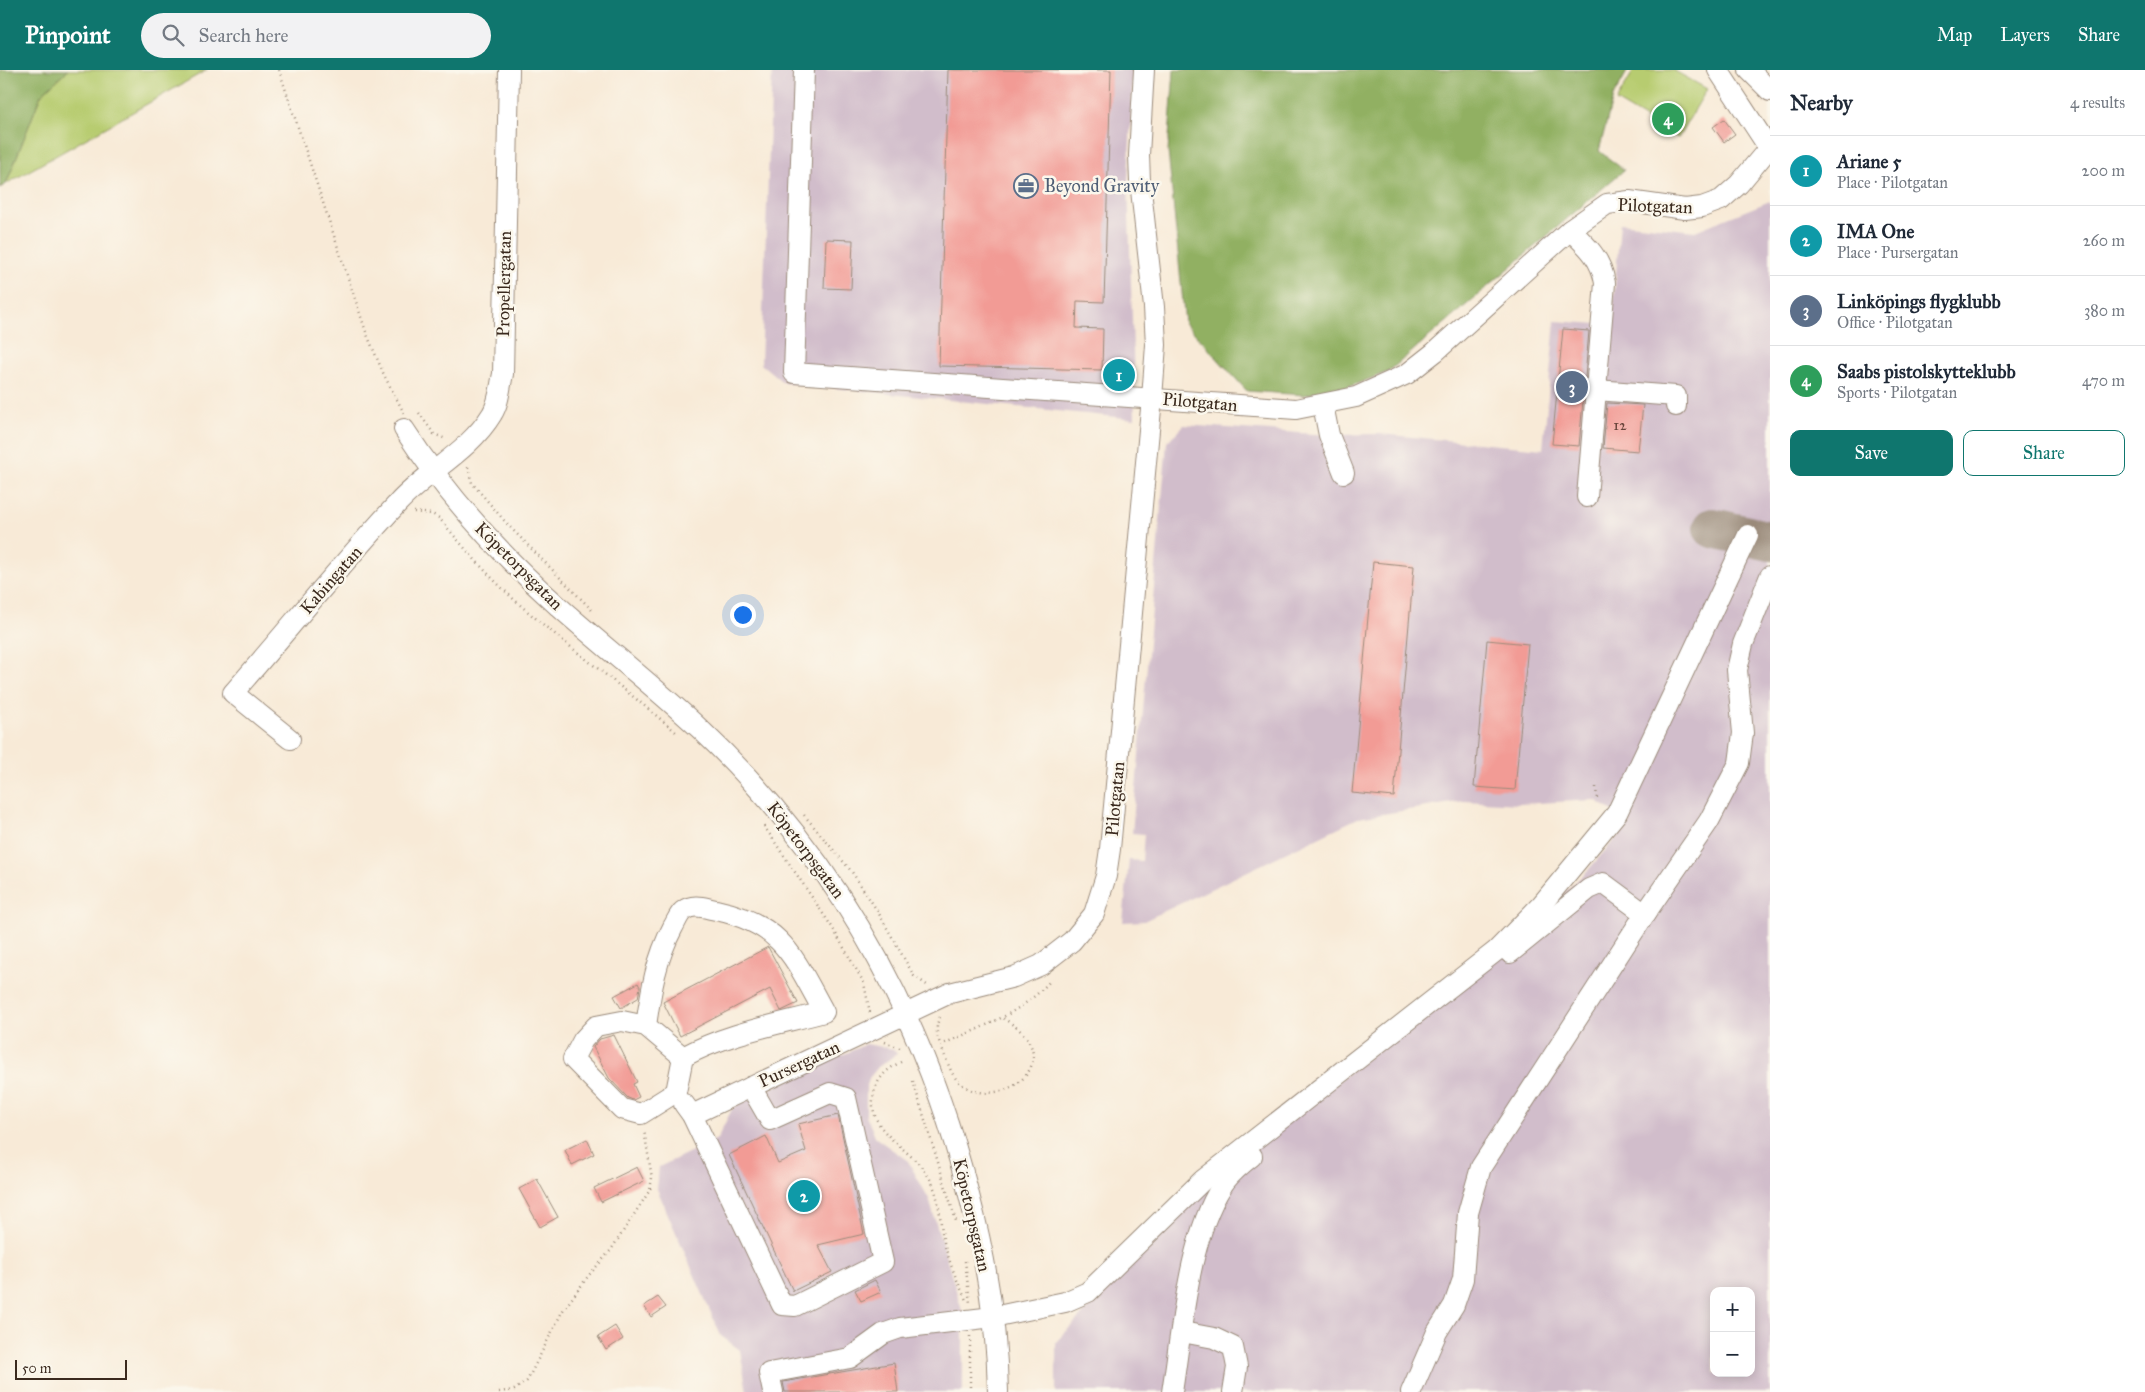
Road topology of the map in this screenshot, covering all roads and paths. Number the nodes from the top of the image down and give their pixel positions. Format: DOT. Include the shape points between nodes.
graph roads {
  1 [pos="278,70"];
  2 [pos="509,70"];
  3 [pos="804,70"];
  4 [pos="1144,70"];
  5 [pos="1718,70"];
  6 [pos="1748,70"];
  7 [pos="1770,91"];
  8 [pos="1770,146"];
  9 [pos="1570,230"];
  10 [pos="1596,390"];
  11 [pos="1152,398"];
  12 [pos="1322,405"];
  13 [pos="1676,406"];
  14 [pos="404,429"];
  15 [pos="434,472"];
  16 [pos="1344,473"];
  17 [pos="1587,497"];
  18 [pos="400,501"];
  19 [pos="1748,535"];
  20 [pos="1770,576"];
  21 [pos="681,737"];
  22 [pos="290,739"];
  23 [pos="1596,787"];
  24 [pos="1597,799"];
  25 [pos="763,824"];
  26 [pos="1578,862"];
  27 [pos="1603,883"];
  28 [pos="1645,914"];
  29 [pos="1055,976"];
  30 [pos="935,1000"];
  31 [pos="906,1014"];
  32 [pos="1003,1018"];
  33 [pos="646,1026"];
  34 [pos="878,1028"];
  35 [pos="945,1043"];
  36 [pos="902,1051"];
  37 [pos="683,1057"];
  38 [pos="901,1062"];
  39 [pos="912,1077"];
  40 [pos="750,1086"];
  41 [pos="676,1092"];
  42 [pos="641,1114"];
  43 [pos="692,1116"];
  44 [pos="958,1227"];
  45 [pos="964,1258"];
  46 [pos="993,1316"];
  47 [pos="970,1320"];
  48 [pos="1182,1332"];
  49 [pos="499,1392"];
  50 [pos="773,1392"];
  51 [pos="970,1392"];
  52 [pos="998,1392"];
  53 [pos="1172,1392"];
  54 [pos="1233,1392"];
  55 [pos="1411,1392"];
  1 -- 14 [label="path" via="366,332 406,418"];
  2 -- 15 [label="street, Propellergatan" via="499,393 493,413 477,434"];
  3 -- 11 [label="street" via="794,372"];
  4 -- 11 [label="street" via="1139,155 1154,307 1156,345"];
  5 -- 8 [label="street, Pilotgatan"];
  6 -- 7 [label="street"];
  8 -- 9 [label="street, Pilotgatan" via="1739,184 1721,200 1685,209 1629,201 1607,204"];
  9 -- 10 [label="street" via="1595,254 1603,269 1605,283"];
  9 -- 12 [label="street, Pilotgatan" via="1407,374 1356,397"];
  10 -- 13 [label="street" via="1676,396"];
  10 -- 17 [label="street"];
  11 -- 12 [label="street, Pilotgatan" via="1296,409"];
  11 -- 30 [label="street, Pilotgatan" via="1110,849 1098,904 1072,941 1041,965 1014,977 970,987"];
  12 -- 16 [label="street" via="1329,435"];
  14 -- 15 [label="street, Köpetorpsgatan"];
  15 -- 18 [label="street, Kabingatan"];
  15 -- 31 [label="street, Köpetorpsgatan" via="493,543 530,580 700,728 773,806 836,887 876,954"];
  18 -- 21 [label="path" via="410,511 439,518 489,575 526,610"];
  18 -- 22 [label="street, Kabingatan" via="233,693"];
  19 -- 26 [label="street" via="1617,813"];
  20 -- 28 [label="street" via="1743,644 1737,670 1743,733 1739,763 1709,821"];
  23 -- 24 [label="path"];
  25 -- 34 [label="path" via="864,983 869,1010"];
  26 -- 27 [label="street"];
  26 -- 46 [label="street" via="1496,951 1202,1180 1088,1292 1065,1302"];
  27 -- 28 [label="street"];
  27 -- 48 [label="street" via="1589,889 1238,1168 1222,1185 1196,1248"];
  28 -- 55 [label="street" via="1481,1167 1468,1213 1463,1279 1454,1305 1437,1332"];
  29 -- 32 [label="path"];
  30 -- 31 [label="street, Pilotgatan"];
  30 -- 32 [label="path" via="941,1015 937,1024 938,1040 951,1071 957,1080 974,1090 1006,1091 1022,1082 1028,1073 1032,1055 1030,1045 1025,1035"];
  31 -- 34 [label="street, Pursergatan"];
  31 -- 46 [label="street, Köpetorpsgatan" via="928,1062 960,1158 978,1228"];
  32 -- 35 [label="path"];
  33 -- 37 [label="street"];
  33 -- 37 [label="street" via="652,980 664,945 682,912 692,906 740,916 778,938 801,969 824,1012 732,1036"];
  33 -- 42 [label="street" via="622,1021 596,1026 583,1040 573,1059 622,1109"];
  34 -- 36 [label="path" via="883,1040 899,1046"];
  34 -- 40 [label="street, Pursergatan"];
  37 -- 41 [label="street"];
  38 -- 45 [label="path" via="883,1074 877,1083 873,1107 876,1121 891,1139 911,1154 931,1181 949,1260 970,1308"];
  39 -- 44 [label="path"];
  40 -- 43 [label="street, Pursergatan"];
  40 -- 43 [label="street" via="770,1120 830,1093 846,1098 883,1262 795,1306 782,1305"];
  41 -- 42 [label="street"];
  41 -- 43 [label="street"];
  42 -- 49 [label="path" via="651,1166 650,1190 611,1250 562,1312 527,1381 514,1390"];
  46 -- 47 [label="street"];
  46 -- 52 [label="street, Köpetorpsgatan"];
  47 -- 50 [label="street" via="900,1328 883,1334 850,1358 769,1372"];
  47 -- 51 [label="path"];
  48 -- 53 [label="street"];
  48 -- 54 [label="street" via="1214,1338 1233,1347 1237,1366"];
}
